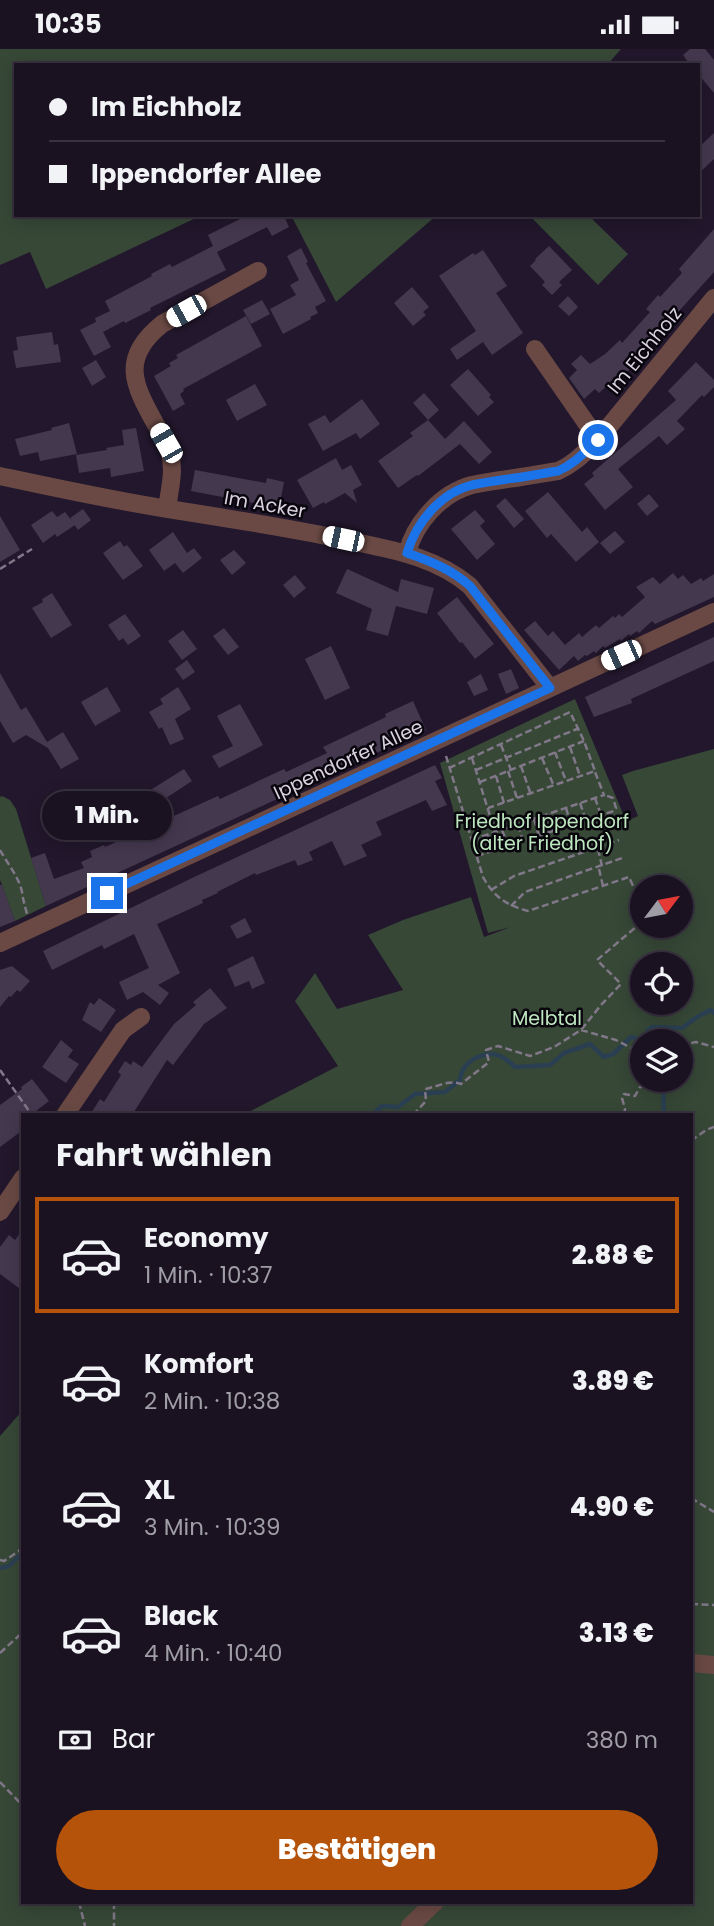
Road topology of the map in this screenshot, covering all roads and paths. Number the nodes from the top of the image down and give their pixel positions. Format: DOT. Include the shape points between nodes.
graph roads {
  1 [pos="258,271"];
  2 [pos="714,298"];
  3 [pos="535,349"];
  4 [pos="598,440"];
  5 [pos="0,476"];
  6 [pos="167,509"];
  7 [pos="32,549"];
  8 [pos="407,553"];
  9 [pos="0,569"];
  10 [pos="714,612"];
  11 [pos="550,688"];
  12 [pos="578,729"];
  13 [pos="441,739"];
  14 [pos="584,741"];
  15 [pos="501,745"];
  16 [pos="570,747"];
  17 [pos="555,753"];
  18 [pos="472,758"];
  19 [pos="507,758"];
  20 [pos="542,758"];
  21 [pos="521,766"];
  22 [pos="449,768"];
  23 [pos="476,770"];
  24 [pos="509,770"];
  25 [pos="595,771"];
  26 [pos="496,776"];
  27 [pos="580,776"];
  28 [pos="566,781"];
  29 [pos="480,782"];
  30 [pos="554,785"];
  31 [pos="530,793"];
  32 [pos="604,795"];
  33 [pos="517,798"];
  34 [pos="595,798"];
  35 [pos="504,803"];
  36 [pos="580,803"];
  37 [pos="488,808"];
  38 [pos="565,808"];
  39 [pos="549,814"];
  40 [pos="601,815"];
  41 [pos="534,819"];
  42 [pos="586,820"];
  43 [pos="519,825"];
  44 [pos="571,825"];
  45 [pos="502,830"];
  46 [pos="554,831"];
  47 [pos="495,832"];
  48 [pos="488,835"];
  49 [pos="540,836"];
  50 [pos="472,840"];
  51 [pos="619,840"];
  52 [pos="523,841"];
  53 [pos="508,846"];
  54 [pos="598,848"];
  55 [pos="0,851"];
  56 [pos="493,852"];
  57 [pos="477,856"];
  58 [pos="625,857"];
  59 [pos="601,866"];
  60 [pos="630,879"];
  61 [pos="603,886"];
  62 [pos="491,890"];
  63 [pos="511,906"];
  64 [pos="27,915"];
  65 [pos="630,932"];
  66 [pos="0,943"];
  67 [pos="141,1017"];
  68 [pos="581,1030"];
  69 [pos="693,1043"];
  70 [pos="630,1047"];
  71 [pos="714,1047"];
  72 [pos="0,1070"];
  73 [pos="637,1092"];
  74 [pos="31,1113"];
  75 [pos="66,1113"];
  76 [pos="415,1113"];
  77 [pos="624,1113"];
  78 [pos="714,1127"];
  79 [pos="693,1140"];
  80 [pos="21,1181"];
  81 [pos="0,1212"];
  82 [pos="693,1499"];
  83 [pos="714,1512"];
  84 [pos="21,1548"];
  85 [pos="0,1560"];
  86 [pos="693,1604"];
  87 [pos="714,1605"];
  88 [pos="21,1634"];
  89 [pos="0,1653"];
  90 [pos="693,1663"];
  91 [pos="714,1665"];
  92 [pos="0,1782"];
  93 [pos="21,1804"];
  94 [pos="80,1904"];
  95 [pos="114,1904"];
  96 [pos="433,1904"];
  97 [pos="85,1926"];
  98 [pos="114,1926"];
  99 [pos="410,1926"];
  1 -- 6 [label="street" via="162,324 139,350 134,369 138,391 170,453"];
  2 -- 4 [label="street, Im Eichholz"];
  3 -- 4 [label="street"];
  4 -- 8 [label="street, Im Eichholz" via="558,471 470,485 455,492 423,520"];
  5 -- 6 [label="street, Im Acker"];
  6 -- 8 [label="street, Im Acker"];
  7 -- 9 [label="path"];
  8 -- 11 [label="street, Im Acker" via="455,573 470,586"];
  10 -- 11 [label="street, Ippendorfer Allee"];
  11 -- 13 [label="street, Ippendorfer Allee"];
  12 -- 14 [label="path"];
  12 -- 15 [label="path" via="570,712"];
  12 -- 19 [label="path"];
  13 -- 22 [label="path"];
  13 -- 66 [label="street, Ippendorfer Allee"];
  14 -- 16 [label="path"];
  14 -- 25 [label="path"];
  15 -- 18 [label="path"];
  15 -- 19 [label="path"];
  16 -- 17 [label="path"];
  16 -- 27 [label="path"];
  17 -- 20 [label="path"];
  17 -- 28 [label="path"];
  18 -- 22 [label="path"];
  18 -- 23 [label="path"];
  19 -- 23 [label="path"];
  19 -- 24 [label="path"];
  20 -- 21 [label="path"];
  20 -- 30 [label="path"];
  21 -- 24 [label="path"];
  21 -- 31 [label="path"];
  22 -- 50 [label="path"];
  23 -- 29 [label="path"];
  24 -- 26 [label="path"];
  24 -- 33 [label="path"];
  25 -- 27 [label="path"];
  25 -- 32 [label="path"];
  26 -- 29 [label="path"];
  26 -- 35 [label="path"];
  27 -- 28 [label="path"];
  28 -- 30 [label="path"];
  29 -- 37 [label="path"];
  30 -- 31 [label="path"];
  31 -- 33 [label="path"];
  32 -- 34 [label="path"];
  32 -- 40 [label="path" via="611,795 616,808"];
  33 -- 35 [label="path"];
  34 -- 36 [label="path"];
  34 -- 40 [label="path"];
  35 -- 37 [label="path"];
  36 -- 38 [label="path"];
  36 -- 42 [label="path"];
  37 -- 47 [label="path"];
  38 -- 39 [label="path"];
  38 -- 44 [label="path"];
  39 -- 41 [label="path"];
  39 -- 46 [label="path"];
  40 -- 42 [label="path"];
  41 -- 43 [label="path"];
  41 -- 49 [label="path"];
  42 -- 44 [label="path"];
  43 -- 45 [label="path"];
  43 -- 52 [label="path"];
  44 -- 46 [label="path"];
  45 -- 47 [label="path"];
  45 -- 53 [label="path"];
  46 -- 49 [label="path"];
  47 -- 48 [label="path"];
  48 -- 50 [label="path"];
  48 -- 56 [label="path"];
  49 -- 52 [label="path"];
  50 -- 57 [label="path"];
  51 -- 54 [label="path"];
  52 -- 53 [label="path"];
  53 -- 56 [label="path"];
  54 -- 59 [label="path"];
  54 -- 62 [label="path" via="514,876"];
  55 -- 64 [label="path" via="19,885"];
  56 -- 57 [label="path"];
  57 -- 62 [label="path"];
  58 -- 59 [label="path"];
  59 -- 61 [label="path"];
  59 -- 63 [label="path" via="525,892"];
  60 -- 61 [label="path"];
  61 -- 63 [label="path" via="528,911"];
  62 -- 63 [label="path"];
  65 -- 68 [label="path" via="597,960 621,984"];
  67 -- 75 [label="street" via="123,1030"];
  68 -- 70 [label="path"];
  68 -- 76 [label="path" via="530,1056 498,1046 486,1050 489,1062 461,1084 449,1081 425,1089 426,1101"];
  69 -- 71 [label="path"];
  72 -- 74 [label="path"];
  73 -- 77 [label="path" via="621,1098"];
  78 -- 79 [label="path"];
  80 -- 81 [label="street"];
  82 -- 83 [label="path"];
  84 -- 85 [label="path"];
  86 -- 87 [label="path"];
  88 -- 89 [label="path"];
  90 -- 91 [label="street"];
  92 -- 93 [label="path"];
  94 -- 97 [label="path"];
  95 -- 98 [label="path"];
  96 -- 99 [label="street"];
}
